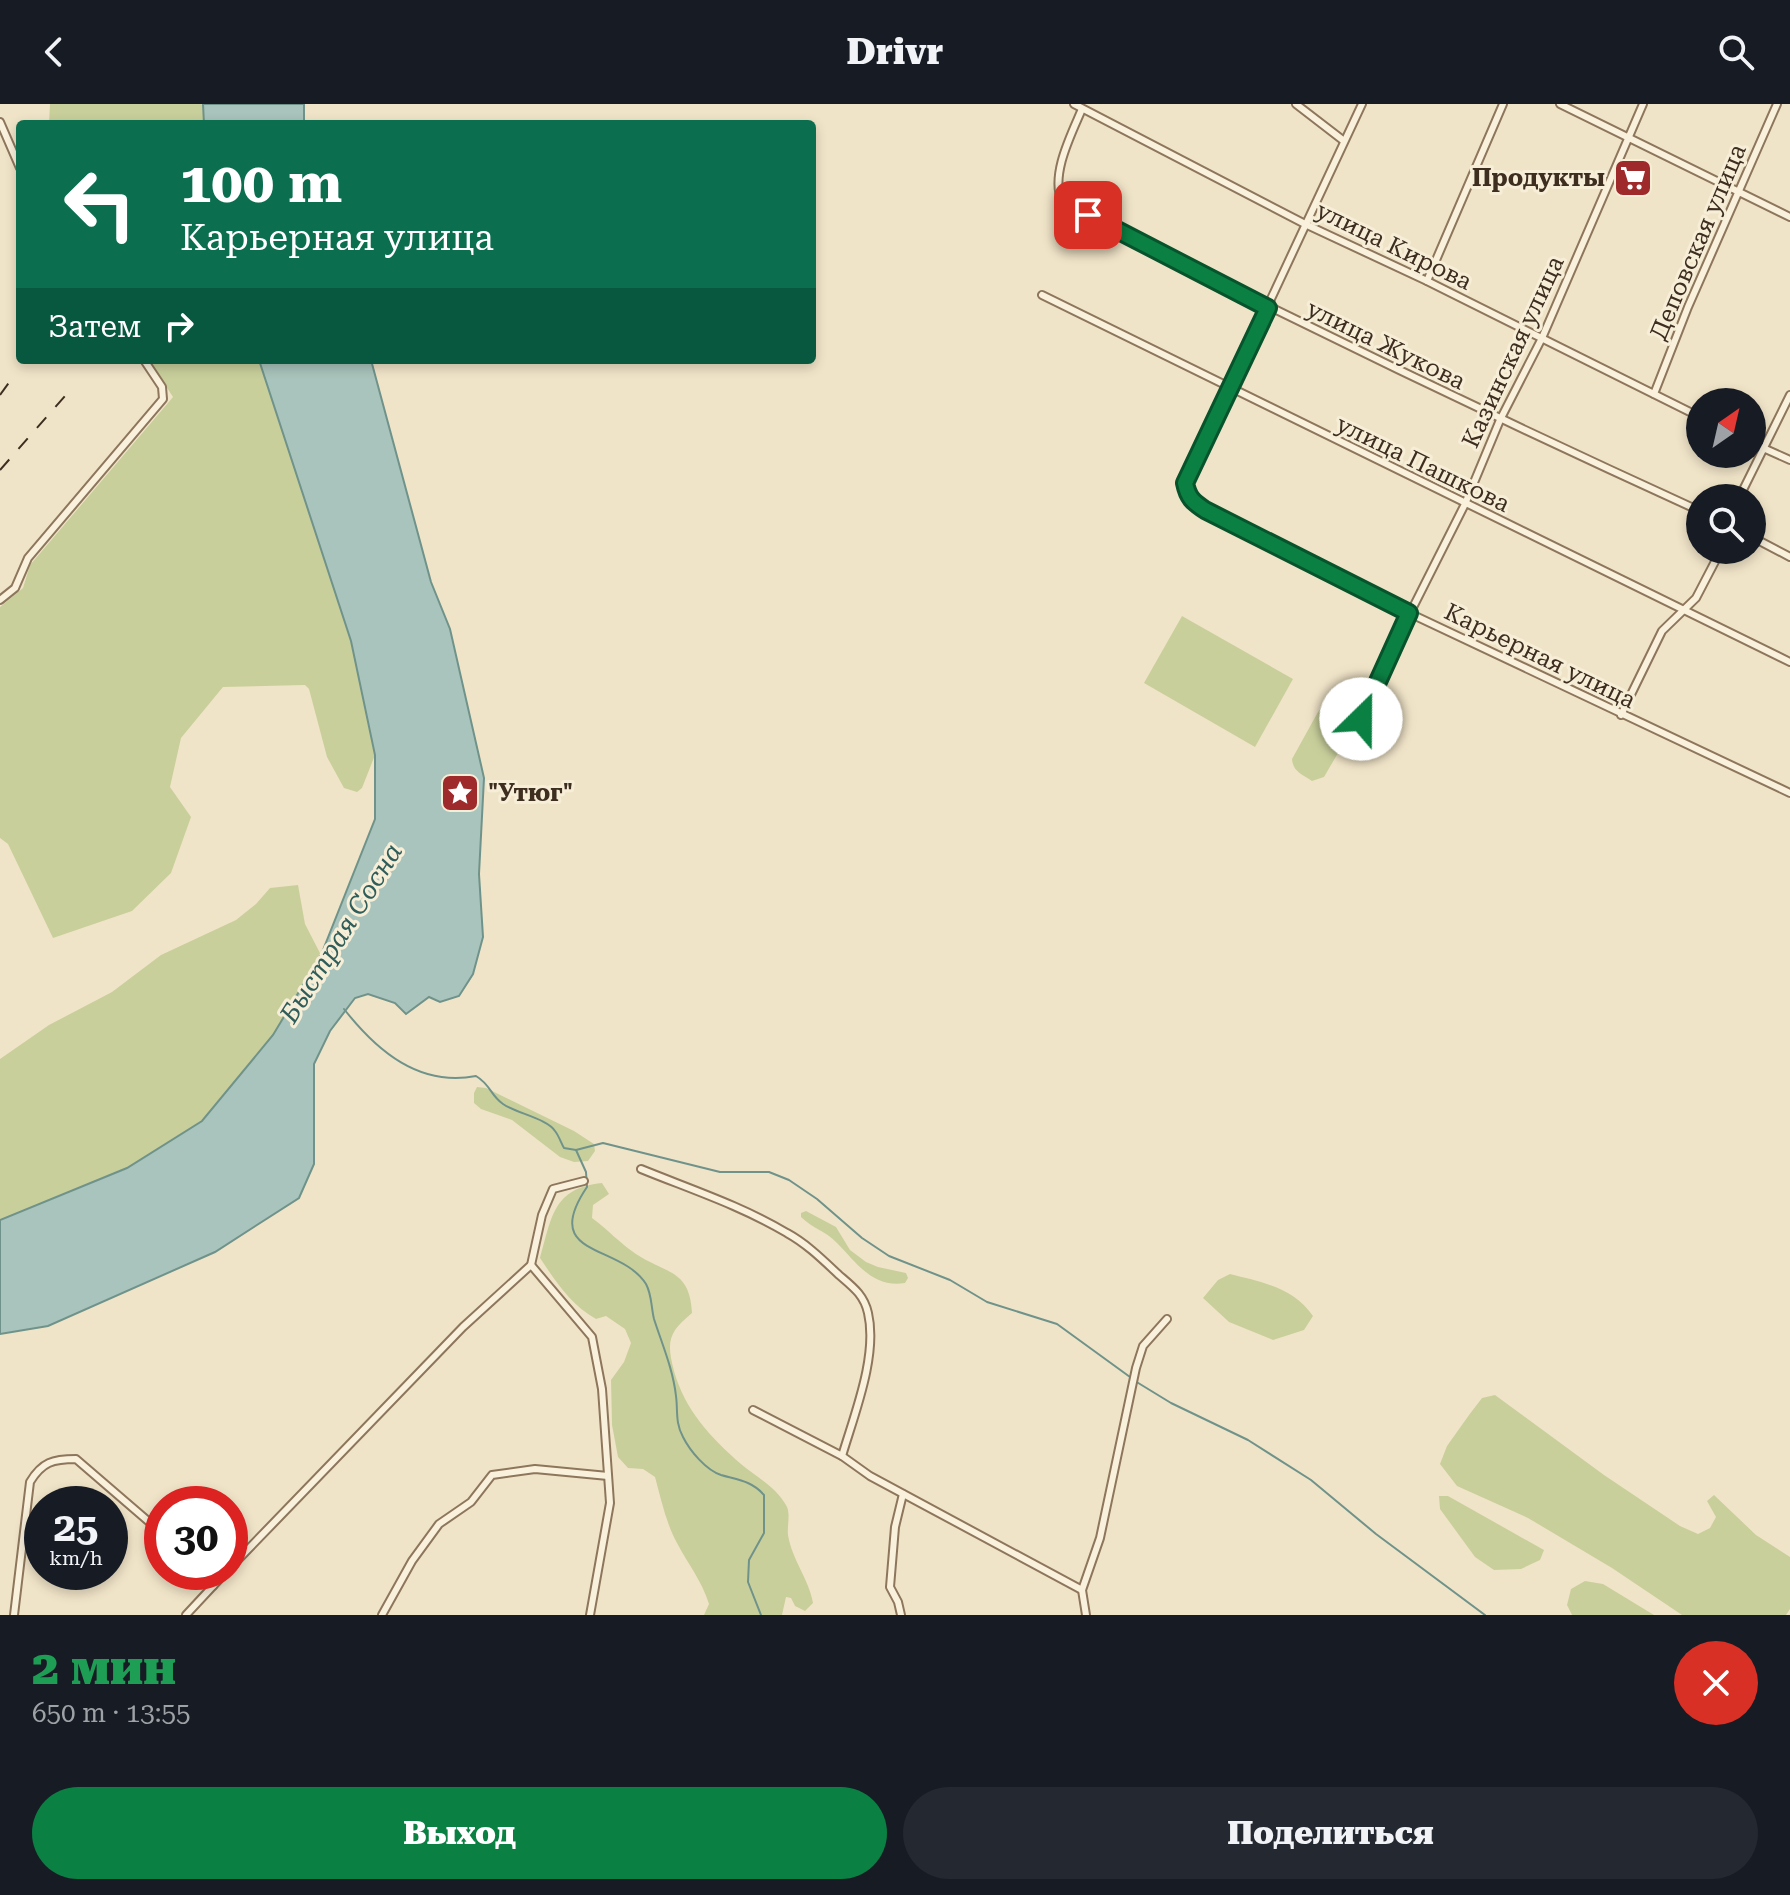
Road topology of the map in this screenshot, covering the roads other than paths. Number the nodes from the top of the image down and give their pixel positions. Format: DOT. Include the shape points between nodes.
graph roads {
  1 [pos="1074,104"];
  2 [pos="1296,104"];
  3 [pos="1362,104"];
  4 [pos="1503,104"];
  5 [pos="1560,104"];
  6 [pos="1643,104"];
  7 [pos="1777,104"];
  8 [pos="1082,109"];
  9 [pos="0,122"];
  10 [pos="1630,137"];
  11 [pos="1344,141"];
  12 [pos="16,159"];
  13 [pos="1739,192"];
  14 [pos="1790,217"];
  15 [pos="1305,224"];
  16 [pos="1427,281"];
  17 [pos="1042,295"];
  18 [pos="1268,308"];
  19 [pos="1542,338"];
  20 [pos="147,364"];
  21 [pos="1229,389"];
  22 [pos="1654,394"];
  23 [pos="1790,395"];
  24 [pos="1686,410"];
  25 [pos="1500,420"];
  26 [pos="1766,445"];
  27 [pos="1766,450"];
  28 [pos="1790,460"];
  29 [pos="1465,504"];
  30 [pos="1686,505"];
  31 [pos="1766,544"];
  32 [pos="1790,557"];
  33 [pos="1714,564"];
  34 [pos="0,600"];
  35 [pos="1683,609"];
  36 [pos="1409,613"];
  37 [pos="1790,662"];
  38 [pos="1621,715"];
  39 [pos="1361,719"];
  40 [pos="1790,793"];
  41 [pos="641,1169"];
  42 [pos="584,1181"];
  43 [pos="531,1265"];
  44 [pos="1167,1319"];
  45 [pos="753,1410"];
  46 [pos="842,1456"];
  47 [pos="608,1476"];
  48 [pos="903,1494"];
  49 [pos="144,1518"];
  50 [pos="248,1549"];
  51 [pos="209,1590"];
  52 [pos="1082,1590"];
  53 [pos="14,1615"];
  54 [pos="186,1615"];
  55 [pos="382,1615"];
  56 [pos="590,1615"];
  57 [pos="901,1615"];
  58 [pos="1086,1615"];
  1 -- 8 [label="street, улица Кирова"];
  2 -- 11 [label="street"];
  3 -- 11 [label="street"];
  4 -- 16 [label="street"];
  5 -- 10 [label="street"];
  6 -- 10 [label="street, Казинская улица"];
  7 -- 13 [label="street, Деповская улица"];
  8 -- 15 [label="street, улица Кирова"];
  8 -- 18 [label="street, улица Жукова" via="1061,169 1062,202"];
  9 -- 12 [label="street"];
  10 -- 13 [label="street"];
  10 -- 19 [label="street, Казинская улица"];
  11 -- 15 [label="street"];
  13 -- 14 [label="street"];
  13 -- 22 [label="street, Деповская улица"];
  15 -- 16 [label="street, улица Кирова"];
  15 -- 18 [label="street"];
  16 -- 19 [label="street, улица Кирова"];
  17 -- 21 [label="street, улица Пашкова"];
  18 -- 21 [label="street"];
  18 -- 25 [label="street, улица Жукова"];
  19 -- 22 [label="street, улица Кирова"];
  19 -- 25 [label="street, Казинская улица"];
  20 -- 34 [label="street" via="162,387 163,399 28,558 15,588"];
  21 -- 29 [label="street, улица Пашкова"];
  21 -- 36 [label="street, Карьерная улица" via="1185,483 1191,501"];
  22 -- 24 [label="street, улица Кирова"];
  23 -- 26 [label="street"];
  25 -- 29 [label="street, Казинская улица"];
  25 -- 30 [label="street, улица Жукова"];
  27 -- 28 [label="street"];
  29 -- 35 [label="street, улица Пашкова"];
  29 -- 36 [label="street, Казинская улица"];
  31 -- 32 [label="street"];
  33 -- 35 [label="street" via="1696,598"];
  35 -- 37 [label="street, улица Пашкова"];
  35 -- 38 [label="street" via="1662,631"];
  36 -- 38 [label="street, Карьерная улица"];
  36 -- 39 [label="street, Казинская улица"];
  38 -- 40 [label="street, Карьерная улица"];
  41 -- 46 [label="street" via="788,1233 862,1295 870,1330 868,1352"];
  42 -- 43 [label="street" via="553,1189"];
  43 -- 47 [label="street" via="592,1337"];
  43 -- 50 [label="street" via="463,1327"];
  44 -- 52 [label="street" via="1143,1346 1136,1368 1100,1538"];
  45 -- 46 [label="street"];
  46 -- 48 [label="street"];
  47 -- 55 [label="street" via="535,1469 492,1475 471,1502 439,1524"];
  47 -- 56 [label="street" via="610,1503"];
  48 -- 52 [label="street"];
  48 -- 57 [label="street" via="890,1587"];
  49 -- 53 [label="street" via="76,1459 55,1459 39,1467 30,1482"];
  51 -- 54 [label="street"];
  52 -- 58 [label="street"];
}
